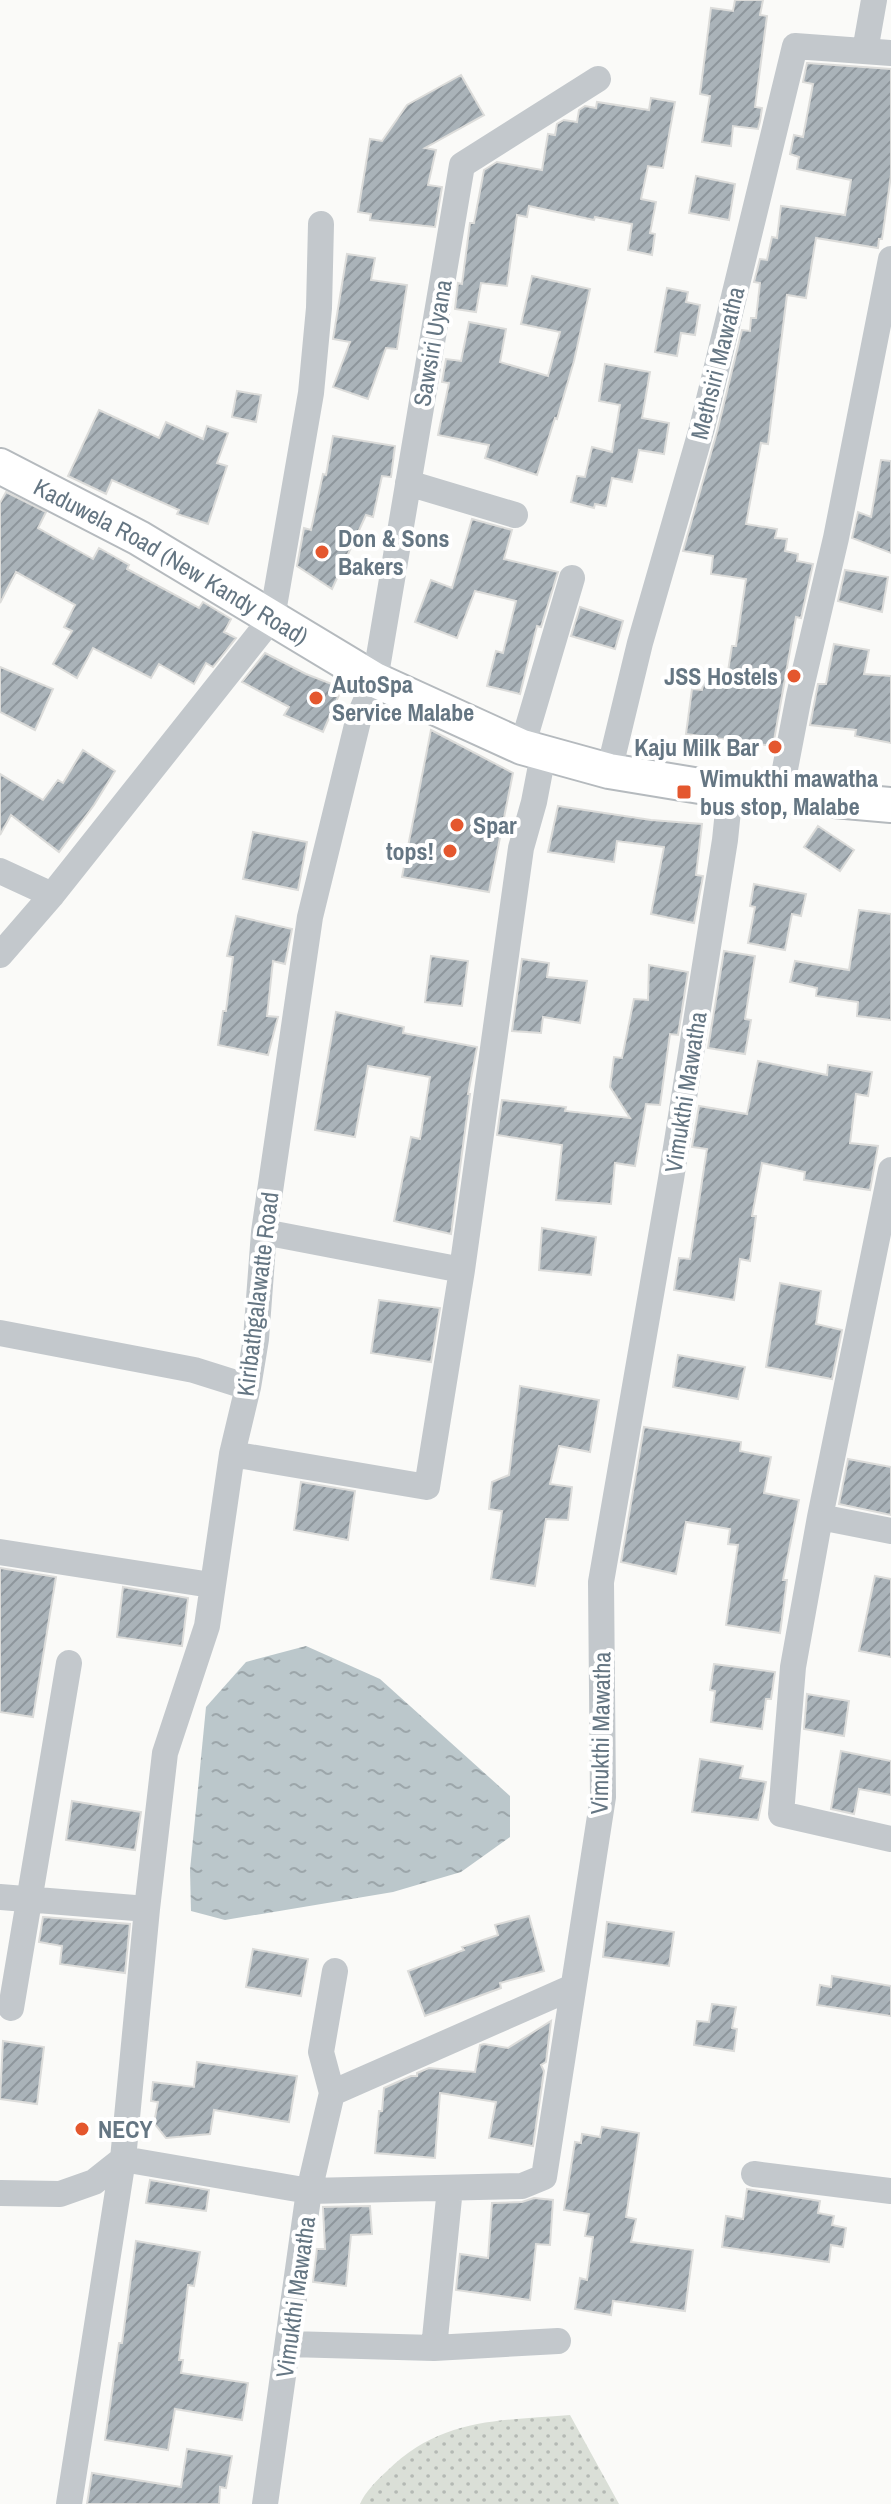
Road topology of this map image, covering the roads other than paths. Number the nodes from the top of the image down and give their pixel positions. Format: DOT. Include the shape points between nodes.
graph roads {
  1 [pos="874,0"];
  2 [pos="878,52"];
  3 [pos="598,79"];
  4 [pos="321,224"];
  5 [pos="891,259"];
  6 [pos="0,466"];
  7 [pos="408,483"];
  8 [pos="515,515"];
  9 [pos="572,578"];
  10 [pos="272,618"];
  11 [pos="375,680"];
  12 [pos="532,751"];
  13 [pos="609,771"];
  14 [pos="730,791"];
  15 [pos="780,795"];
  16 [pos="891,805"];
  17 [pos="0,871"];
  18 [pos="52,895"];
  19 [pos="0,955"];
  20 [pos="891,1170"];
  21 [pos="264,1232"];
  22 [pos="462,1270"];
  23 [pos="0,1333"];
  24 [pos="248,1387"];
  25 [pos="232,1454"];
  26 [pos="820,1517"];
  27 [pos="891,1531"];
  28 [pos="0,1552"];
  29 [pos="211,1585"];
  30 [pos="69,1663"];
  31 [pos="891,1839"];
  32 [pos="0,1897"];
  33 [pos="28,1899"];
  34 [pos="147,1909"];
  35 [pos="335,1971"];
  36 [pos="573,1987"];
  37 [pos="11,2008"];
  38 [pos="332,2093"];
  39 [pos="123,2159"];
  40 [pos="754,2174"];
  41 [pos="450,2188"];
  42 [pos="309,2191"];
  43 [pos="891,2191"];
  44 [pos="0,2193"];
  45 [pos="558,2341"];
  46 [pos="289,2344"];
  47 [pos="434,2348"];
  48 [pos="69,2504"];
  49 [pos="265,2504"];
  1 -- 2 [label="street"];
  2 -- 13 [label="street, Methsiri Mawatha" via="795,46 702,428"];
  3 -- 7 [label="street, Sawsiri Uyana" via="462,165"];
  4 -- 10 [label="street" via="311,393"];
  5 -- 15 [label="street"];
  6 -- 10 [label="main road, Kaduwela Road (New Kandy Road)" via="139,538"];
  7 -- 8 [label="street"];
  7 -- 11 [label="street, Sawsiri Uyana"];
  9 -- 12 [label="street"];
  10 -- 11 [label="main road, Kaduwela Road (New Kandy Road)"];
  10 -- 18 [label="street"];
  11 -- 12 [label="main road, Kaduwela Road (New Kandy Road)"];
  11 -- 21 [label="street, Kiribathgalawatte Road" via="359,717 310,917"];
  12 -- 13 [label="main road, Kaduwela Road (New Kandy Road)"];
  12 -- 22 [label="street" via="534,802 521,848"];
  13 -- 14 [label="main road, Kaduwela Road (New Kandy Road)"];
  14 -- 15 [label="main road, Kaduwela Road (New Kandy Road)"];
  14 -- 36 [label="street, Vimukthi Mawatha" via="601,1582 603,1797"];
  15 -- 16 [label="main road, Kaduwela Road (New Kandy Road)"];
  17 -- 18 [label="street"];
  18 -- 19 [label="street"];
  20 -- 26 [label="street"];
  21 -- 22 [label="street"];
  21 -- 24 [label="street, Kiribathgalawatte Road"];
  22 -- 25 [label="street" via="427,1487"];
  23 -- 24 [label="street" via="194,1370"];
  24 -- 25 [label="street, Kiribathgalawatte Road"];
  25 -- 29 [label="street, Kiribathgalawatte Road"];
  26 -- 27 [label="street"];
  26 -- 31 [label="street" via="793,1667 781,1814"];
  28 -- 29 [label="street"];
  29 -- 34 [label="street, Kiribathgalawatte Road" via="207,1626 165,1753"];
  30 -- 33 [label="street"];
  32 -- 33 [label="street"];
  33 -- 34 [label="street"];
  33 -- 37 [label="street"];
  34 -- 39 [label="street, Kiribathgalawatte Road"];
  35 -- 38 [label="street" via="321,2052"];
  36 -- 38 [label="street"];
  36 -- 41 [label="street, Vimukthi Mawatha" via="544,2177 522,2186"];
  38 -- 42 [label="street"];
  39 -- 42 [label="street"];
  39 -- 44 [label="street" via="94,2182 60,2194"];
  39 -- 48 [label="street, Kiribathgalawatte Road"];
  40 -- 43 [label="street"];
  41 -- 42 [label="street, Vimukthi Mawatha"];
  41 -- 47 [label="street"];
  42 -- 46 [label="street, Vimukthi Mawatha"];
  45 -- 47 [label="street"];
  46 -- 47 [label="street"];
  46 -- 49 [label="street, Vimukthi Mawatha"];
}
